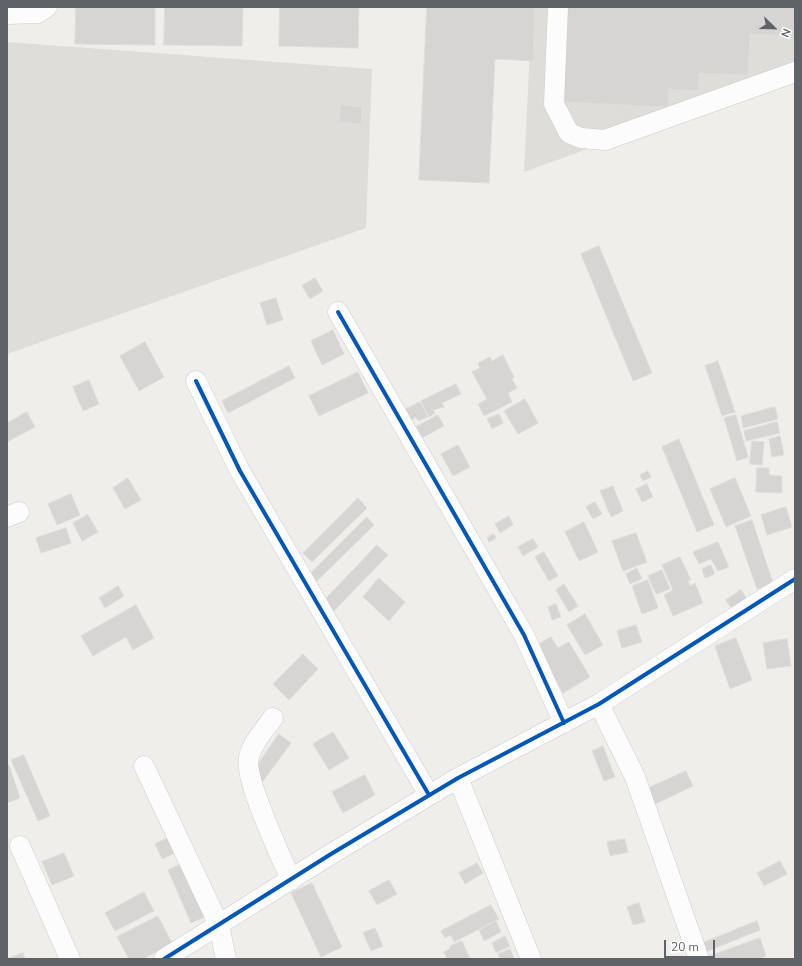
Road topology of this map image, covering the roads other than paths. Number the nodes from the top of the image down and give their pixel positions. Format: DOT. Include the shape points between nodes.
graph roads {
  1 [pos="47,7"];
  2 [pos="558,7"];
  3 [pos="7,14"];
  4 [pos="795,72"];
  5 [pos="338,312"];
  6 [pos="196,381"];
  7 [pos="795,579"];
  8 [pos="599,704"];
  9 [pos="273,718"];
  10 [pos="564,723"];
  11 [pos="144,766"];
  12 [pos="458,778"];
  13 [pos="429,795"];
  14 [pos="20,846"];
  15 [pos="291,880"];
  16 [pos="219,925"];
  17 [pos="70,959"];
  18 [pos="164,959"];
  19 [pos="226,959"];
  20 [pos="531,959"];
  21 [pos="699,959"];
  1 -- 3 [label="street" via="38,13"];
  2 -- 4 [label="street" via="554,104 569,133 581,138 605,140"];
  5 -- 10 [label="street" via="524,635"];
  6 -- 13 [label="street" via="240,470"];
  7 -- 8 [label="street"];
  8 -- 10 [label="street"];
  8 -- 21 [label="street" via="635,777"];
  9 -- 15 [label="street" via="253,747 248,767 251,784"];
  10 -- 12 [label="street"];
  11 -- 16 [label="street"];
  12 -- 13 [label="street"];
  12 -- 20 [label="street"];
  13 -- 15 [label="street"];
  14 -- 17 [label="street"];
  15 -- 16 [label="street"];
  16 -- 18 [label="street"];
  16 -- 19 [label="street"];
}
